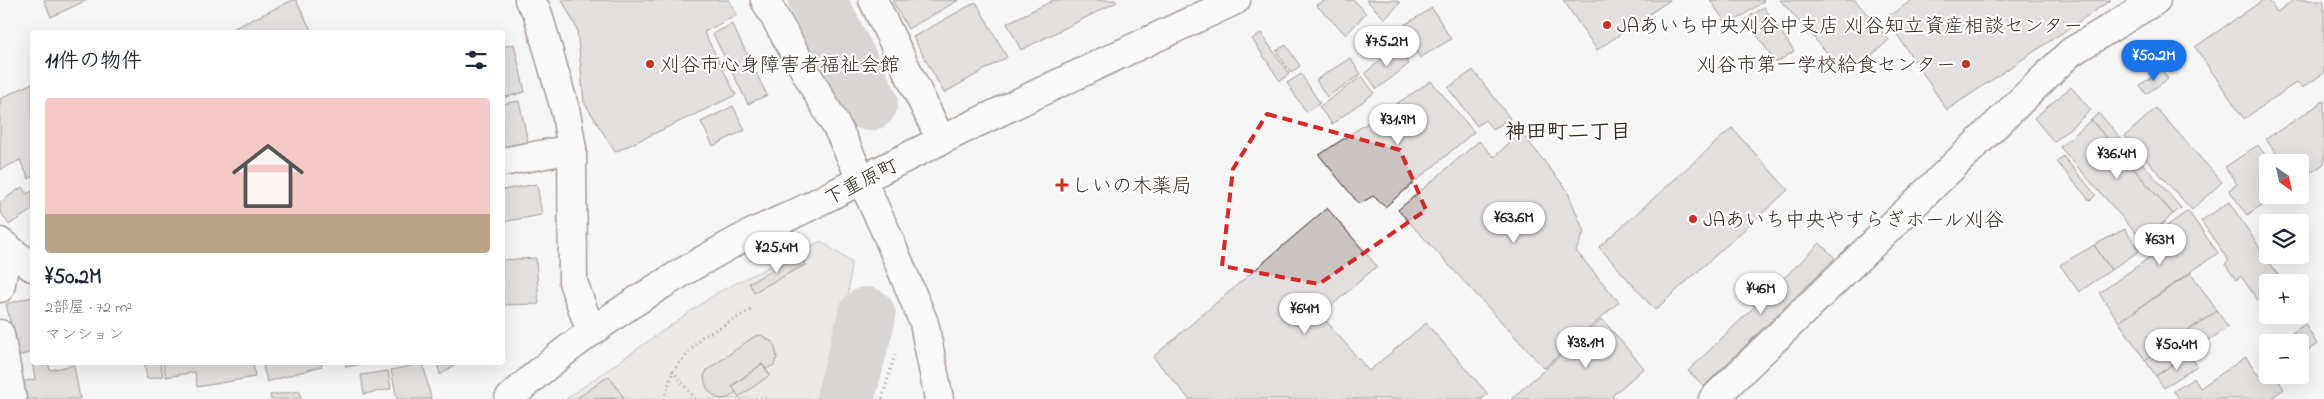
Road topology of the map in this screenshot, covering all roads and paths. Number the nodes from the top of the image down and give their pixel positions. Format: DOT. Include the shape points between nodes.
graph roads {
  1 [pos="529,0"];
  2 [pos="765,0"];
  3 [pos="873,0"];
  4 [pos="1236,0"];
  5 [pos="2156,0"];
  6 [pos="941,140"];
  7 [pos="572,149"];
  8 [pos="505,161"];
  9 [pos="862,180"];
  10 [pos="4,245"];
  11 [pos="30,265"];
  12 [pos="0,288"];
  13 [pos="751,310"];
  14 [pos="591,332"];
  15 [pos="0,334"];
  16 [pos="896,351"];
  17 [pos="673,371"];
  18 [pos="12,399"];
  19 [pos="509,399"];
  20 [pos="664,399"];
  21 [pos="695,399"];
  22 [pos="755,399"];
  23 [pos="768,399"];
  24 [pos="882,399"];
  25 [pos="939,399"];
  26 [pos="1713,399"];
  1 -- 7 [label="street" via="536,11 564,104"];
  2 -- 9 [label="street"];
  3 -- 6 [label="street"];
  4 -- 6 [label="street, 下重原町"];
  5 -- 26 [label="street" via="2071,52"];
  6 -- 9 [label="street, 下重原町"];
  7 -- 8 [label="street"];
  7 -- 14 [label="street" via="573,282"];
  9 -- 14 [label="street, 下重原町" via="737,241 660,286"];
  9 -- 25 [label="street" via="924,323"];
  10 -- 11 [label="street"];
  10 -- 12 [label="street"];
  13 -- 17 [label="path" via="702,337"];
  14 -- 19 [label="street, 下重原町"];
  15 -- 18 [label="street"];
  16 -- 24 [label="path"];
  17 -- 20 [label="path"];
  17 -- 21 [label="path"];
  22 -- 23 [label="path"];
}
